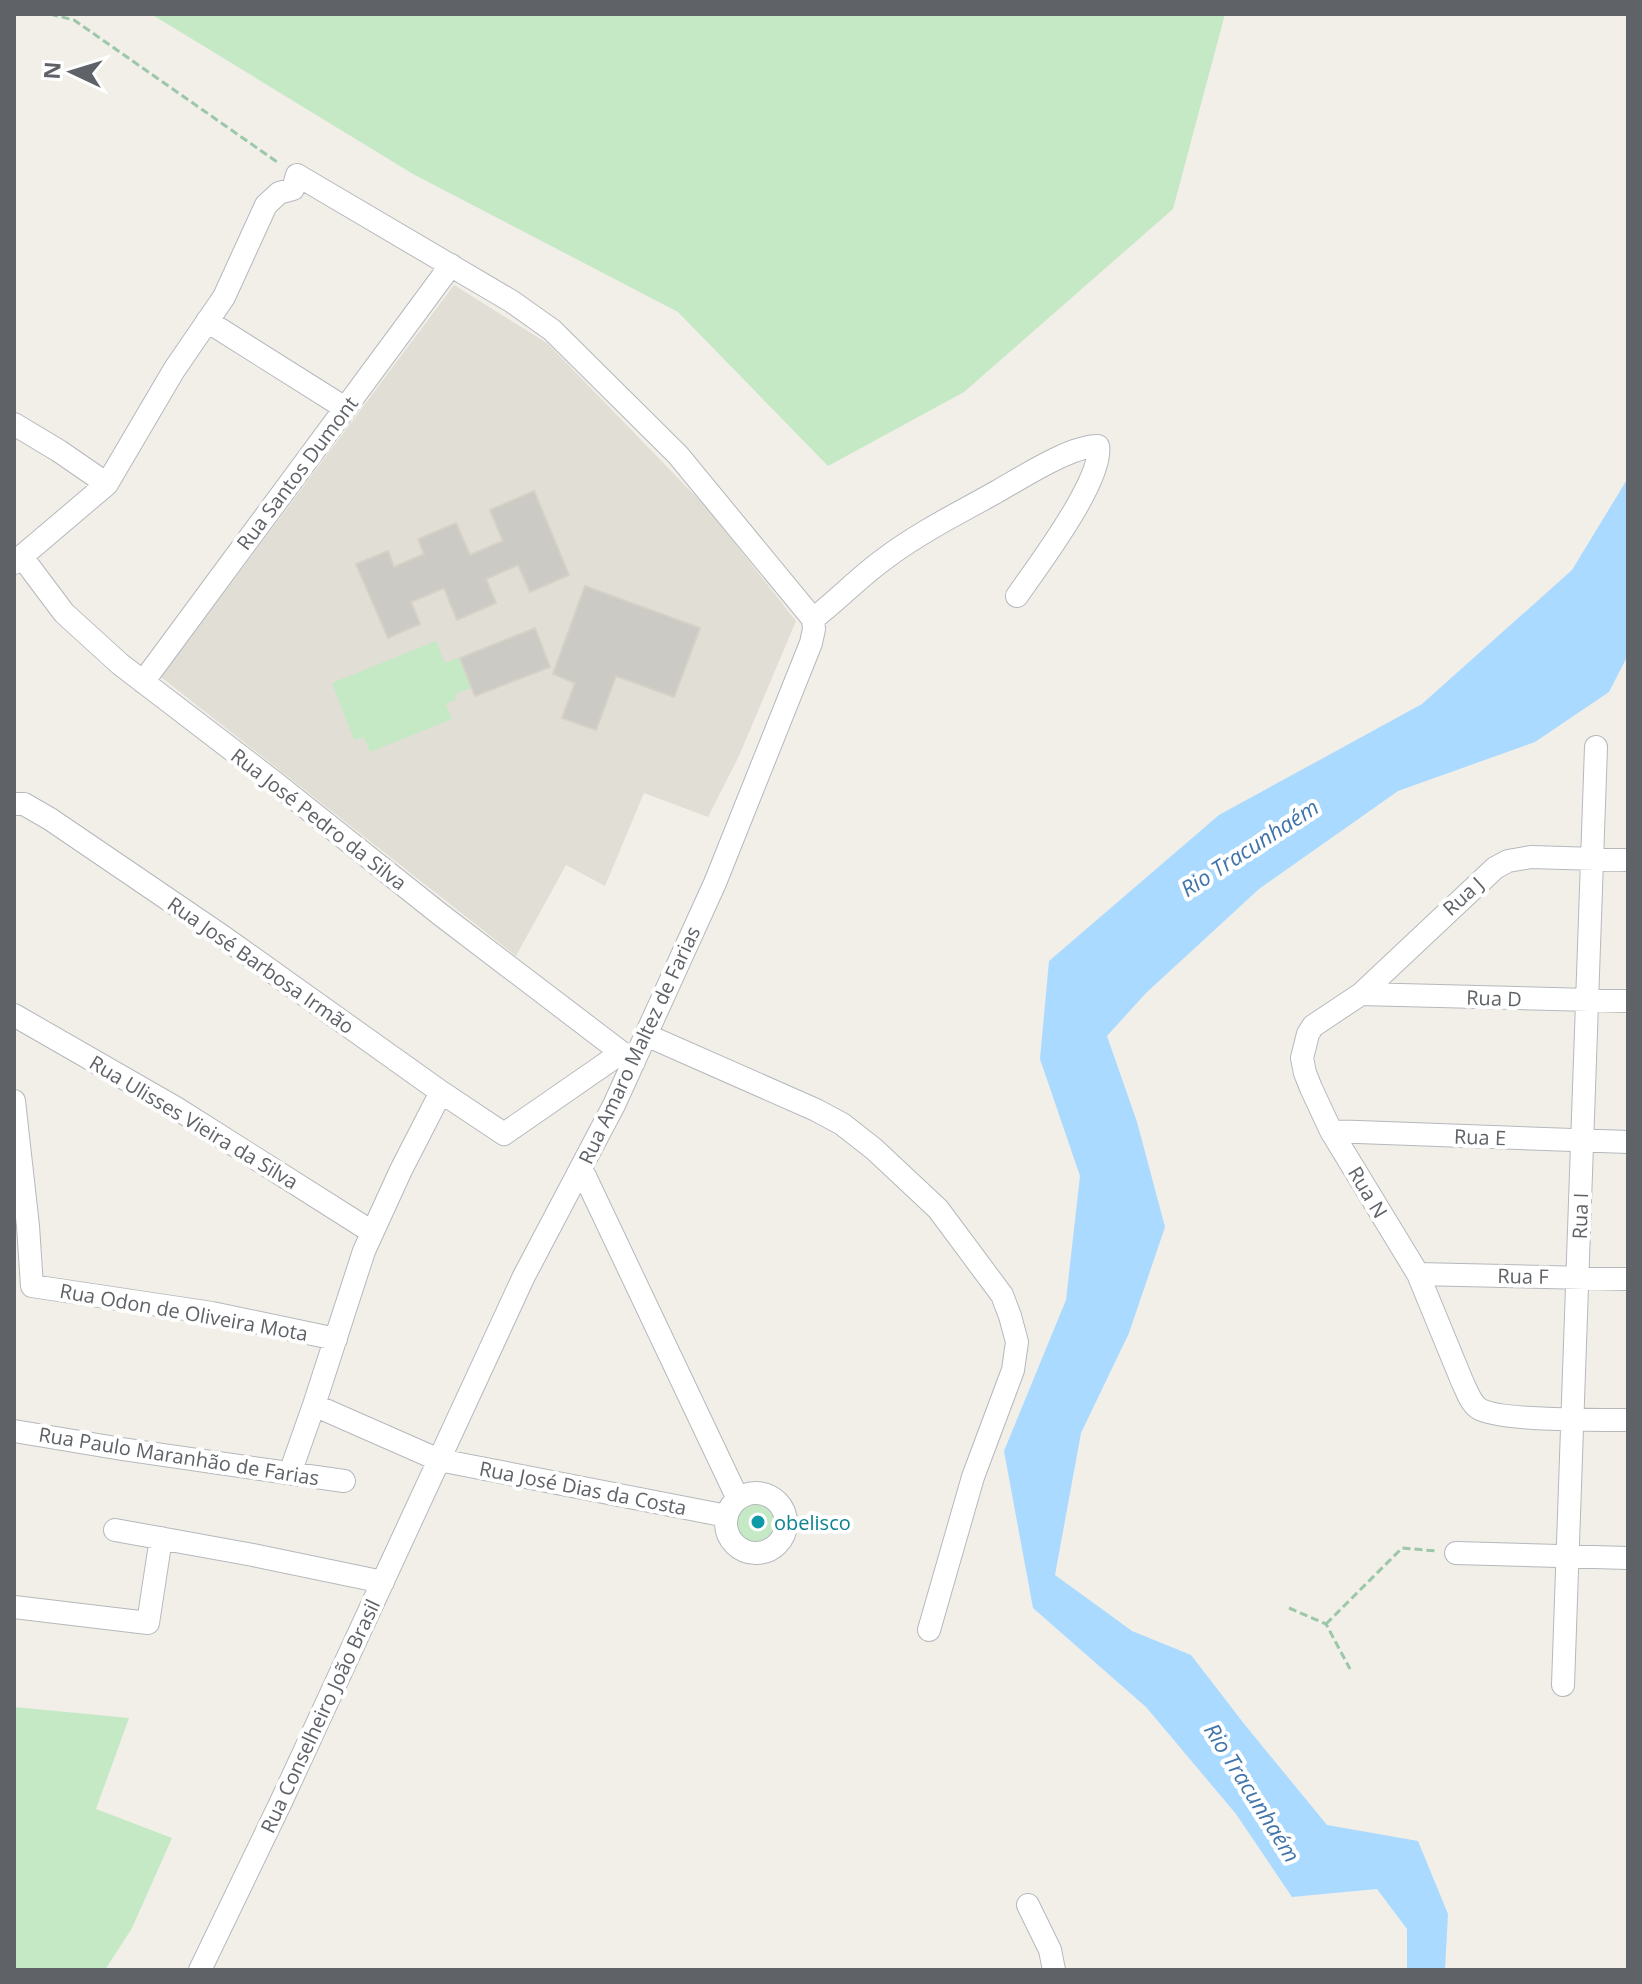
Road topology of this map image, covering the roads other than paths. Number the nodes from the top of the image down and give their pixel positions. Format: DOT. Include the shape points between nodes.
graph roads {
  1 [pos="451,265"];
  2 [pos="207,321"];
  3 [pos="345,408"];
  4 [pos="14,424"];
  5 [pos="107,484"];
  6 [pos="18,560"];
  7 [pos="1017,596"];
  8 [pos="813,619"];
  9 [pos="143,682"];
  10 [pos="1596,747"];
  11 [pos="14,804"];
  12 [pos="1592,859"];
  13 [pos="1628,860"];
  14 [pos="1361,994"];
  15 [pos="1587,1000"];
  16 [pos="1628,1001"];
  17 [pos="17,1025"];
  18 [pos="646,1035"];
  19 [pos="627,1058"];
  20 [pos="441,1092"];
  21 [pos="14,1101"];
  22 [pos="1331,1131"];
  23 [pos="1582,1141"];
  24 [pos="1628,1142"];
  25 [pos="581,1168"];
  26 [pos="372,1232"];
  27 [pos="1418,1274"];
  28 [pos="1577,1277"];
  29 [pos="1628,1279"];
  30 [pos="336,1339"];
  31 [pos="314,1405"];
  32 [pos="1572,1419"];
  33 [pos="1628,1420"];
  34 [pos="14,1431"];
  35 [pos="439,1460"];
  36 [pos="290,1473"];
  37 [pos="344,1481"];
  38 [pos="115,1530"];
  39 [pos="161,1538"];
  40 [pos="1456,1553"];
  41 [pos="1568,1556"];
  42 [pos="1628,1558"];
  43 [pos="383,1582"];
  44 [pos="14,1607"];
  45 [pos="929,1630"];
  46 [pos="1563,1685"];
  47 [pos="1028,1905"];
  48 [pos="200,1970"];
  49 [pos="1054,1970"];
  1 -- 2 [label="street" via="297,175 293,189 266,205 224,297"];
  1 -- 3 [label="street, Rua Santos Dumont"];
  1 -- 8 [label="street" via="552,330 678,455"];
  2 -- 3 [label="street"];
  2 -- 5 [label="street"];
  3 -- 9 [label="street, Rua Santos Dumont"];
  4 -- 5 [label="street"];
  5 -- 6 [label="street"];
  6 -- 9 [label="street, Rua José Pedro da Silva" via="64,613"];
  7 -- 8 [label="street" via="1087,489 1098,446 1050,462 910,541"];
  8 -- 18 [label="street, Rua Amaro Maltez de Farias" via="811,643 715,883"];
  9 -- 19 [label="street, Rua José Pedro da Silva"];
  10 -- 12 [label="street, Rua I"];
  11 -- 20 [label="street, Rua José Barbosa Irmão" via="50,819"];
  12 -- 13 [label="street, Rua J"];
  12 -- 14 [label="street, Rua J" via="1520,858 1495,868"];
  12 -- 15 [label="street, Rua I"];
  14 -- 15 [label="street, Rua D"];
  14 -- 22 [label="street, Rua N" via="1313,1026 1304,1044 1305,1073"];
  15 -- 16 [label="street, Rua D"];
  15 -- 23 [label="street, Rua I"];
  17 -- 26 [label="street, Rua Ulisses Vieira da Silva" via="176,1108"];
  18 -- 19 [label="street, Rua Amaro Maltez de Farias"];
  18 -- 45 [label="street" via="842,1124 938,1209 1002,1295 1017,1342 1013,1370 973,1477"];
  19 -- 20 [label="street, Rua José Barbosa Irmão" via="504,1134"];
  19 -- 25 [label="street, Rua Amaro Maltez de Farias" via="614,1105"];
  20 -- 26 [label="street"];
  21 -- 30 [label="street, Rua Odon de Oliveira Mota" via="32,1286 212,1313"];
  22 -- 23 [label="street, Rua E"];
  22 -- 27 [label="street, Rua N"];
  23 -- 24 [label="street, Rua E"];
  23 -- 28 [label="street, Rua I"];
  25 -- 35 [label="street, Rua Amaro Maltez de Farias" via="524,1276"];
  25 -- 35 [label="street, Rua José Dias da Costa" via="732,1507"];
  26 -- 30 [label="street"];
  27 -- 28 [label="street, Rua F"];
  27 -- 32 [label="street, Rua N" via="1477,1407 1502,1415"];
  28 -- 29 [label="street, Rua F"];
  28 -- 32 [label="street, Rua I"];
  30 -- 31 [label="street"];
  31 -- 35 [label="street, Rua José Dias da Costa"];
  31 -- 36 [label="street"];
  32 -- 33 [label="street"];
  32 -- 41 [label="street, Rua I"];
  34 -- 36 [label="street, Rua Paulo Maranhão de Farias"];
  35 -- 43 [label="street, Rua Conselheiro João Brasil"];
  36 -- 37 [label="street, Rua Paulo Maranhão de Farias"];
  38 -- 39 [label="street"];
  39 -- 43 [label="street"];
  39 -- 44 [label="street" via="148,1623"];
  40 -- 41 [label="street"];
  41 -- 42 [label="street"];
  41 -- 46 [label="street, Rua I"];
  43 -- 48 [label="street, Rua Conselheiro João Brasil"];
  47 -- 49 [label="street"];
}
